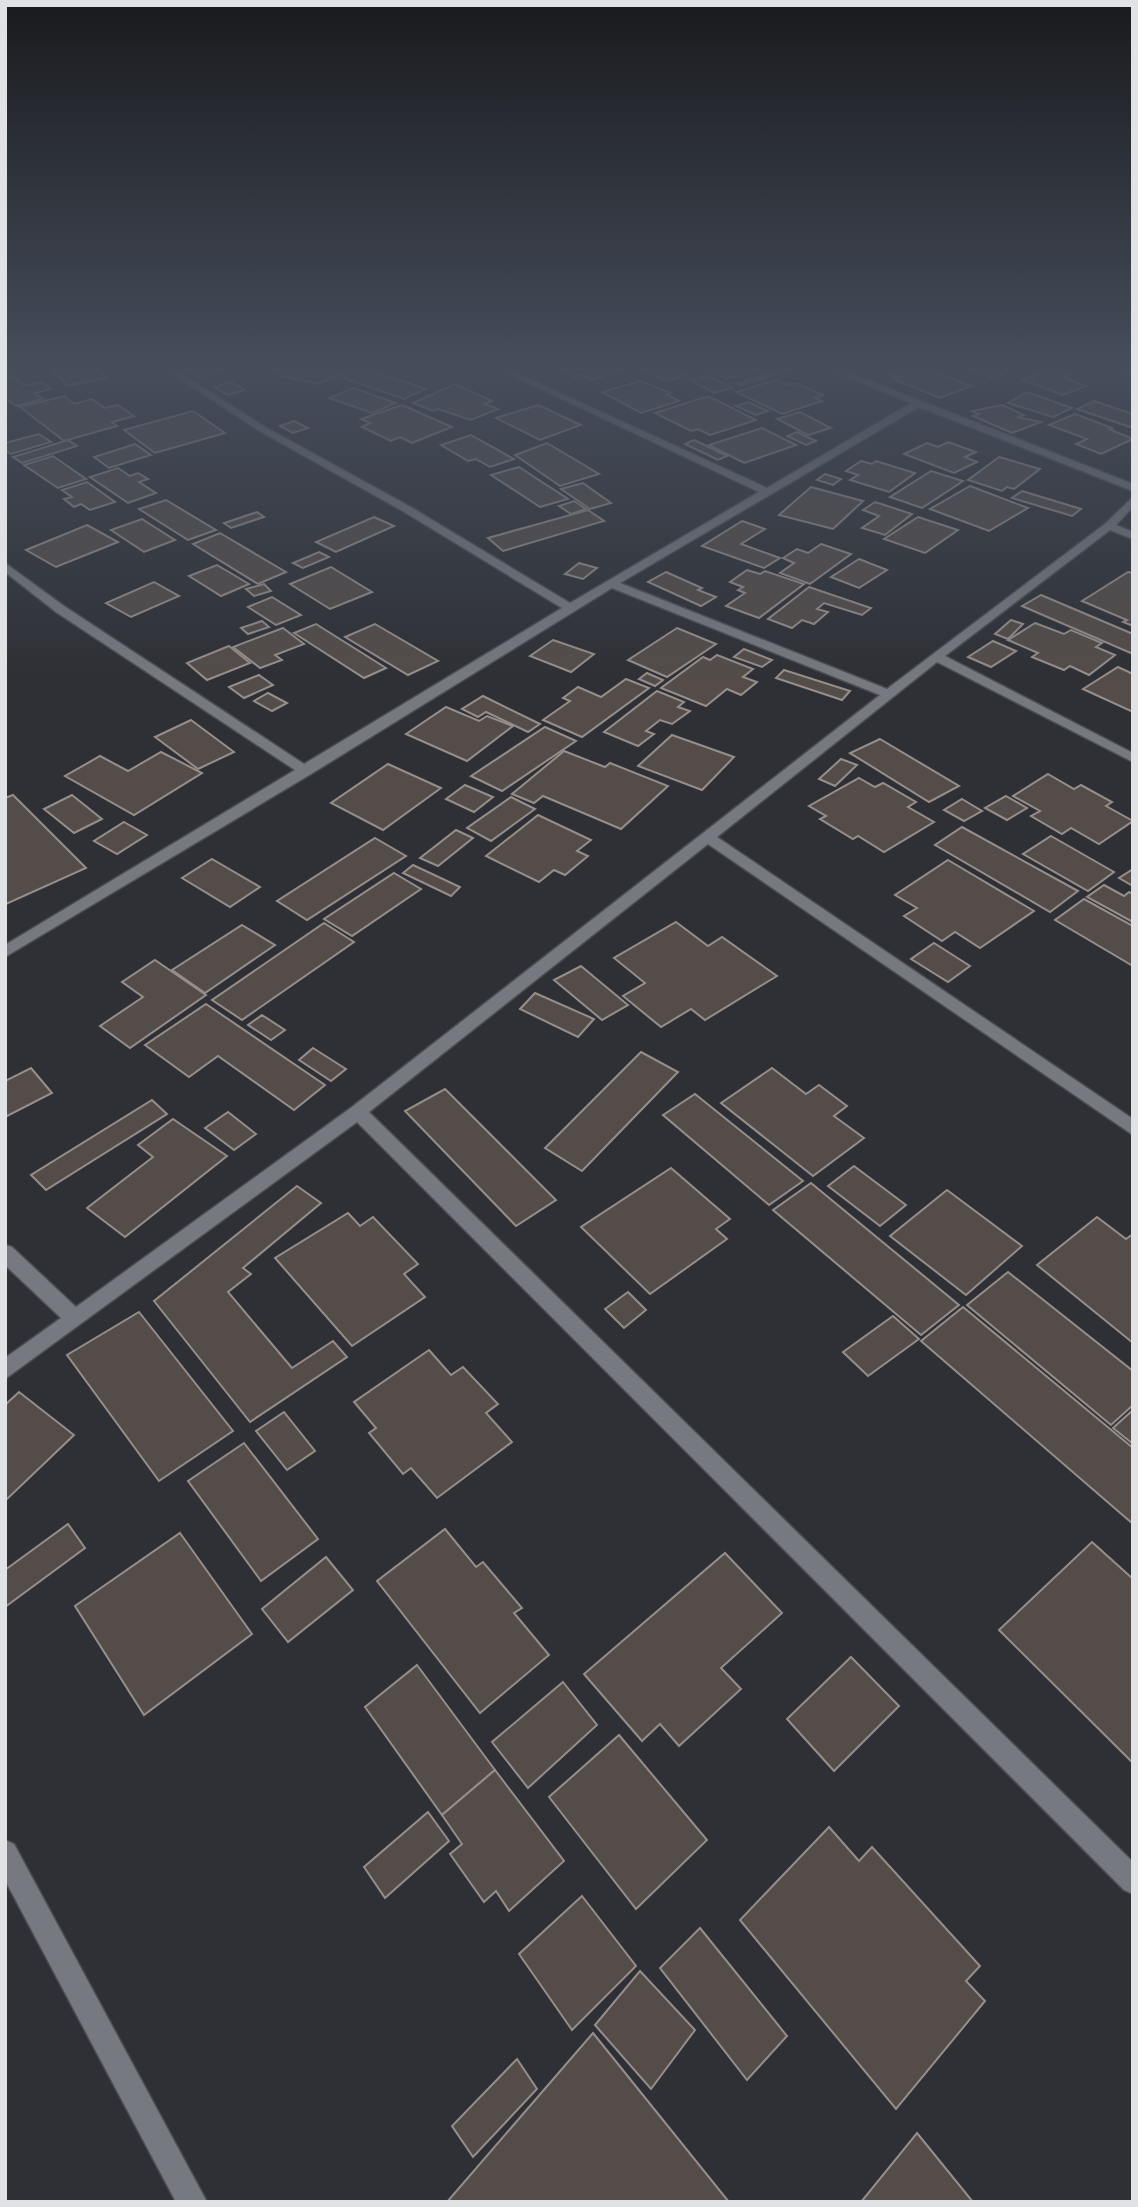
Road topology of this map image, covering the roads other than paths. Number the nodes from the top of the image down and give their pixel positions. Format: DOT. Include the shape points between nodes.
graph roads {
  1 [pos="339,472"];
  2 [pos="724,472"];
  3 [pos="801,472"];
  4 [pos="1092,472"];
  5 [pos="1133,488"];
  6 [pos="767,492"];
  7 [pos="1133,500"];
  8 [pos="1109,526"];
  9 [pos="1133,536"];
  10 [pos="5,566"];
  11 [pos="612,584"];
  12 [pos="570,608"];
  13 [pos="936,657"];
  14 [pos="889,694"];
  15 [pos="1133,758"];
  16 [pos="306,771"];
  17 [pos="707,837"];
  18 [pos="5,952"];
  19 [pos="358,1112"];
  20 [pos="1133,1128"];
  21 [pos="5,1253"];
  22 [pos="74,1318"];
  23 [pos="5,1370"];
  24 [pos="5,1853"];
  25 [pos="1133,1881"];
  26 [pos="192,2202"];
  1 -- 12 [label="street"];
  2 -- 6 [label="street"];
  3 -- 6 [label="street"];
  4 -- 5 [label="street"];
  6 -- 11 [label="street"];
  7 -- 8 [label="street"];
  8 -- 9 [label="street"];
  8 -- 13 [label="street"];
  10 -- 16 [label="street" via="60,609"];
  11 -- 12 [label="street"];
  11 -- 14 [label="street"];
  12 -- 16 [label="street"];
  13 -- 14 [label="street"];
  13 -- 15 [label="street"];
  14 -- 17 [label="street"];
  16 -- 18 [label="street"];
  17 -- 19 [label="street"];
  17 -- 20 [label="street"];
  19 -- 22 [label="street"];
  19 -- 25 [label="street"];
  21 -- 22 [label="street"];
  22 -- 23 [label="street"];
  24 -- 26 [label="street"];
}
